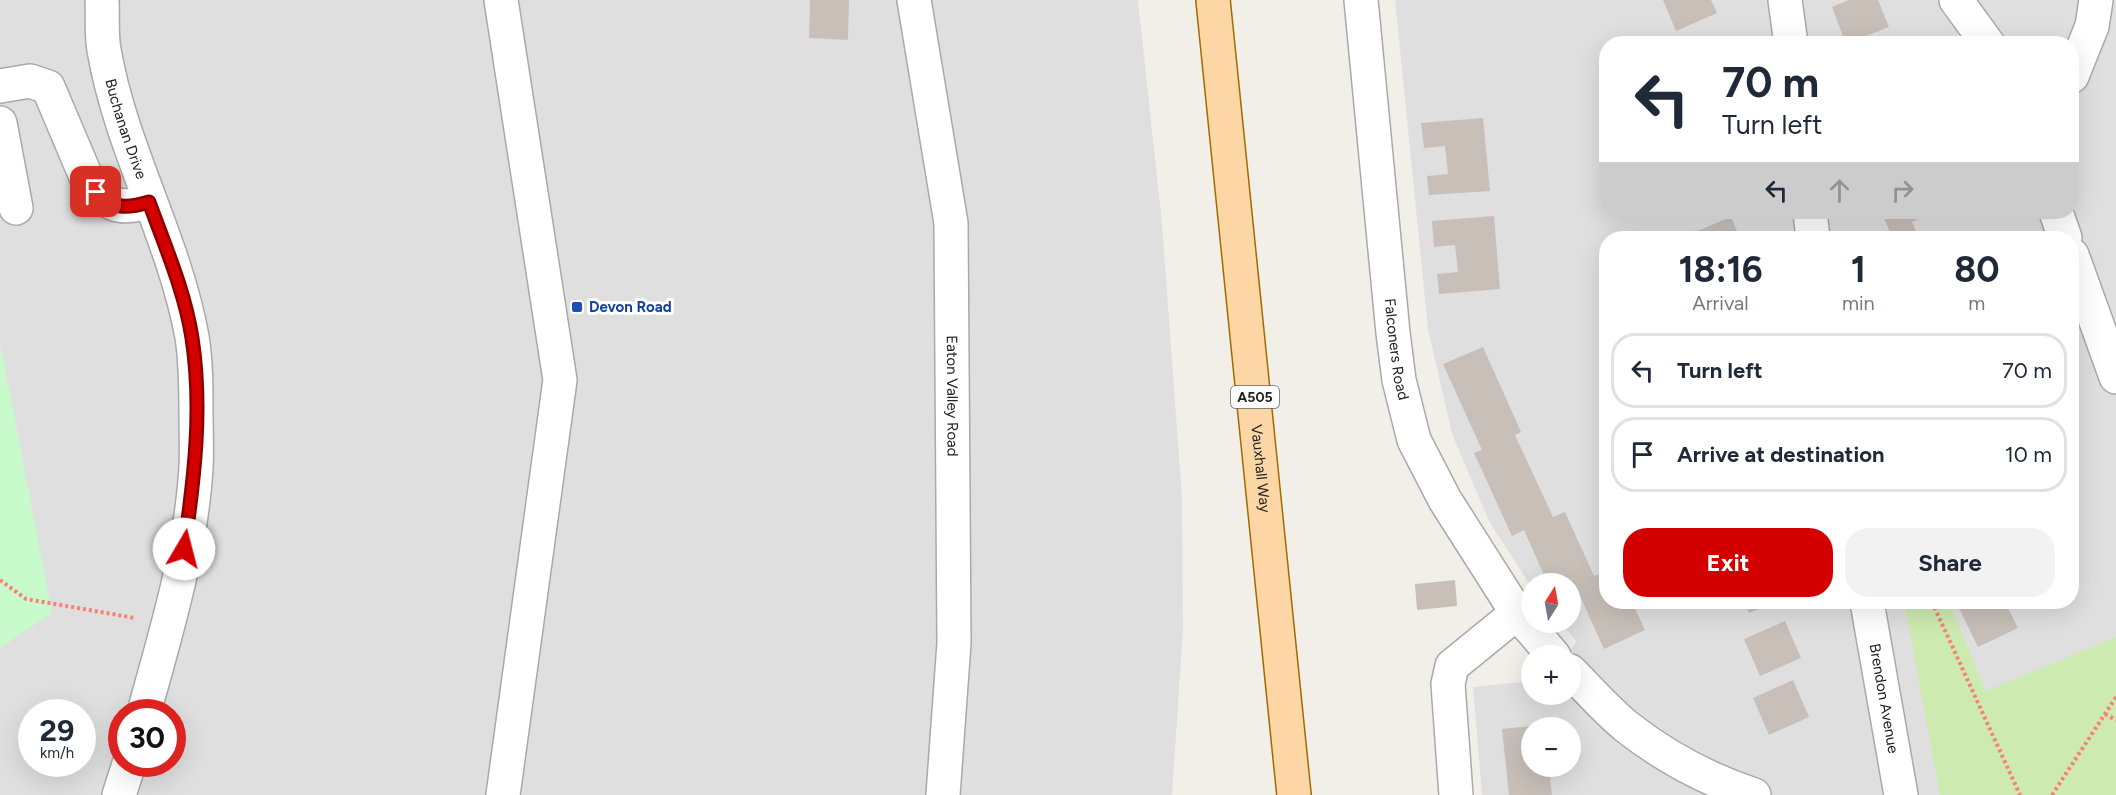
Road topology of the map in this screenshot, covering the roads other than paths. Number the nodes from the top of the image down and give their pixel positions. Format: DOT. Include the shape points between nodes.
graph roads {
  1 [pos="102,0"];
  2 [pos="501,0"];
  3 [pos="914,0"];
  4 [pos="1213,0"];
  5 [pos="1361,0"];
  6 [pos="1785,0"];
  7 [pos="1956,0"];
  8 [pos="2096,0"];
  9 [pos="1790,36"];
  10 [pos="1982,36"];
  11 [pos="2079,58"];
  12 [pos="0,86"];
  13 [pos="0,123"];
  14 [pos="149,202"];
  15 [pos="16,208"];
  16 [pos="2079,274"];
  17 [pos="2116,377"];
  18 [pos="1868,609"];
  19 [pos="1517,613"];
  20 [pos="1545,645"];
  21 [pos="1581,682"];
  22 [pos="148,699"];
  23 [pos="125,777"];
  24 [pos="119,795"];
  25 [pos="503,795"];
  26 [pos="943,795"];
  27 [pos="1294,795"];
  28 [pos="1456,795"];
  29 [pos="1754,795"];
  30 [pos="1901,795"];
  1 -- 14 [label="street, Buchanan Drive" via="104,48 113,90"];
  2 -- 25 [label="street" via="561,380"];
  3 -- 26 [label="street, Eaton Valley Road" via="951,223 954,643"];
  4 -- 27 [label="main road, Vauxhall Way / A505"];
  5 -- 19 [label="street, Falconers Road" via="1393,333 1411,430 1445,501"];
  6 -- 9 [label="street"];
  7 -- 10 [label="street"];
  8 -- 11 [label="street" via="2092,26"];
  12 -- 14 [label="street" via="30,81 48,87 96,192 118,206 129,208"];
  13 -- 15 [label="street"];
  14 -- 22 [label="street, Buchanan Drive" via="191,336 196,371 196,469 184,549"];
  16 -- 17 [label="street"];
  18 -- 30 [label="street, Brendon Avenue"];
  19 -- 20 [label="street, Falconers Road"];
  19 -- 28 [label="street" via="1452,666 1448,684"];
  21 -- 29 [label="street" via="1627,726 1670,755 1720,783"];
  23 -- 24 [label="street"];
}
